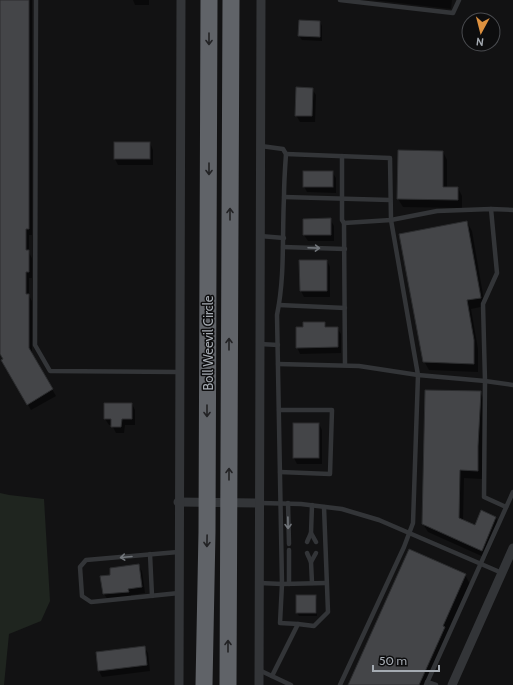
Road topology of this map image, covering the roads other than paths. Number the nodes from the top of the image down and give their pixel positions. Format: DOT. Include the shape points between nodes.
graph roads {
  1 [pos="36,0"];
  2 [pos="181,0"];
  3 [pos="209,0"];
  4 [pos="231,0"];
  5 [pos="261,0"];
  6 [pos="340,0"];
  7 [pos="459,0"];
  8 [pos="260,146"];
  9 [pos="286,154"];
  10 [pos="342,156"];
  11 [pos="284,197"];
  12 [pos="341,198"];
  13 [pos="390,200"];
  14 [pos="491,209"];
  15 [pos="513,210"];
  16 [pos="390,220"];
  17 [pos="344,223"];
  18 [pos="260,236"];
  19 [pos="284,238"];
  20 [pos="283,248"];
  21 [pos="344,249"];
  22 [pos="279,305"];
  23 [pos="345,308"];
  24 [pos="260,344"];
  25 [pos="278,345"];
  26 [pos="278,364"];
  27 [pos="345,365"];
  28 [pos="179,372"];
  29 [pos="418,375"];
  30 [pos="485,381"];
  31 [pos="513,385"];
  32 [pos="279,410"];
  33 [pos="280,472"];
  34 [pos="513,492"];
  35 [pos="178,502"];
  36 [pos="207,502"];
  37 [pos="228,502"];
  38 [pos="260,503"];
  39 [pos="280,503"];
  40 [pos="288,503"];
  41 [pos="312,505"];
  42 [pos="324,507"];
  43 [pos="506,507"];
  44 [pos="311,533"];
  45 [pos="410,533"];
  46 [pos="289,544"];
  47 [pos="513,548"];
  48 [pos="289,550"];
  49 [pos="178,552"];
  50 [pos="150,554"];
  51 [pos="311,562"];
  52 [pos="481,564"];
  53 [pos="502,573"];
  54 [pos="260,583"];
  55 [pos="312,583"];
  56 [pos="326,583"];
  57 [pos="282,584"];
  58 [pos="289,584"];
  59 [pos="179,593"];
  60 [pos="152,596"];
  61 [pos="298,624"];
  62 [pos="260,670"];
  63 [pos="272,676"];
  64 [pos="200,682"];
  65 [pos="426,683"];
  66 [pos="179,685"];
  67 [pos="228,685"];
  68 [pos="260,685"];
  69 [pos="291,685"];
  70 [pos="340,685"];
  71 [pos="436,685"];
  72 [pos="452,685"];
  1 -- 28 [label="lane" via="35,345 50,371"];
  2 -- 28 [label="street"];
  3 -- 36 [label="highway, Boll Weevil Circle, one-way"];
  37 -- 4 [label="highway, Boll Weevil Circle, one-way"];
  5 -- 8 [label="street"];
  6 -- 7 [label="lane" via="453,13"];
  8 -- 9 [label="lane" via="283,149"];
  8 -- 18 [label="street"];
  9 -- 10 [label="lane"];
  9 -- 11 [label="lane"];
  10 -- 12 [label="lane"];
  10 -- 13 [label="lane" via="390,158"];
  11 -- 12 [label="lane"];
  11 -- 19 [label="lane"];
  12 -- 13 [label="lane"];
  12 -- 17 [label="lane"];
  13 -- 16 [label="lane"];
  14 -- 15 [label="lane"];
  14 -- 16 [label="lane" via="437,212"];
  14 -- 30 [label="lane" via="497,273 483,304"];
  16 -- 17 [label="lane"];
  16 -- 29 [label="lane"];
  17 -- 21 [label="lane"];
  18 -- 19 [label="lane"];
  18 -- 24 [label="street"];
  19 -- 20 [label="lane"];
  20 -- 21 [label="lane, one-way"];
  20 -- 22 [label="lane"];
  21 -- 23 [label="lane"];
  22 -- 23 [label="lane"];
  22 -- 25 [label="lane"];
  23 -- 27 [label="lane"];
  24 -- 25 [label="lane"];
  24 -- 38 [label="street"];
  25 -- 26 [label="lane"];
  26 -- 27 [label="lane"];
  26 -- 32 [label="lane"];
  27 -- 29 [label="lane"];
  28 -- 35 [label="street"];
  29 -- 30 [label="lane"];
  29 -- 45 [label="lane" via="413,523"];
  30 -- 31 [label="lane"];
  30 -- 43 [label="lane" via="484,497"];
  32 -- 33 [label="lane"];
  32 -- 33 [label="lane" via="332,410 330,474"];
  33 -- 39 [label="lane"];
  34 -- 43 [label="lane"];
  35 -- 36 [label="street"];
  35 -- 49 [label="street"];
  36 -- 37 [label="street"];
  36 -- 64 [label="highway, Boll Weevil Circle, one-way"];
  37 -- 38 [label="street"];
  67 -- 37 [label="highway, Boll Weevil Circle, one-way"];
  38 -- 39 [label="lane"];
  38 -- 54 [label="street"];
  39 -- 40 [label="lane"];
  39 -- 57 [label="lane"];
  40 -- 41 [label="lane"];
  40 -- 46 [label="lane, one-way"];
  41 -- 42 [label="lane"];
  41 -- 44 [label="lane"];
  42 -- 45 [label="lane" via="342,509 379,520"];
  42 -- 56 [label="lane"];
  43 -- 52 [label="lane"];
  44 -- 44 [label="lane" via="312,542"];
  45 -- 52 [label="lane"];
  45 -- 70 [label="lane"];
  47 -- 53 [label="street"];
  48 -- 58 [label="lane"];
  49 -- 50 [label="lane"];
  49 -- 59 [label="street"];
  50 -- 60 [label="lane"];
  50 -- 60 [label="lane, one-way" via="86,560 80,567 82,596 91,602"];
  51 -- 51 [label="lane" via="312,553"];
  51 -- 55 [label="lane"];
  52 -- 53 [label="lane"];
  52 -- 65 [label="lane"];
  53 -- 72 [label="street"];
  54 -- 57 [label="lane"];
  54 -- 62 [label="street"];
  55 -- 56 [label="lane"];
  55 -- 58 [label="lane"];
  56 -- 61 [label="lane" via="328,612 314,626"];
  57 -- 58 [label="lane"];
  57 -- 61 [label="lane" via="280,624"];
  59 -- 60 [label="lane"];
  59 -- 66 [label="street"];
  61 -- 63 [label="lane"];
  62 -- 63 [label="lane"];
  62 -- 68 [label="street"];
  63 -- 69 [label="lane"];
  65 -- 71 [label="lane"];
}
